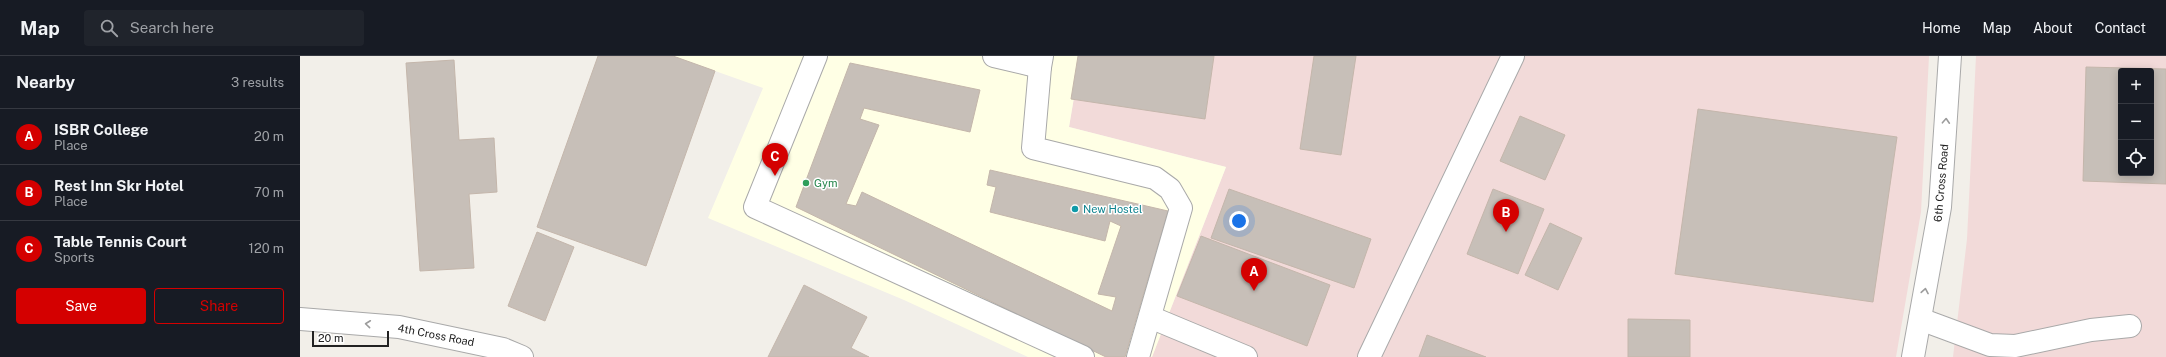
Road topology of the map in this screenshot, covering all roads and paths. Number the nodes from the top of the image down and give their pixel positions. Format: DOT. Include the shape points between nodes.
graph roads {
  1 [pos="816,56"];
  2 [pos="994,56"];
  3 [pos="1513,56"];
  4 [pos="1950,56"];
  5 [pos="1041,62"];
  6 [pos="1150,318"];
  7 [pos="300,319"];
  8 [pos="1920,319"];
  9 [pos="2130,326"];
  10 [pos="510,354"];
  11 [pos="1083,357"];
  12 [pos="1138,357"];
  13 [pos="1246,357"];
  14 [pos="1369,357"];
  15 [pos="1913,357"];
  1 -- 11 [label="street" via="755,207"];
  2 -- 5 [label="street"];
  3 -- 14 [label="street"];
  8 -- 4 [label="street, 6th Cross Road, one-way" via="1940,207"];
  5 -- 6 [label="street" via="1033,148 1155,178 1170,189 1181,208"];
  6 -- 12 [label="street"];
  6 -- 13 [label="street"];
  10 -- 7 [label="street, 4th Cross Road, one-way" via="399,327"];
  8 -- 9 [label="street" via="1990,345 2014,346 2091,330"];
  8 -- 15 [label="street, 6th Cross Road"];
}
